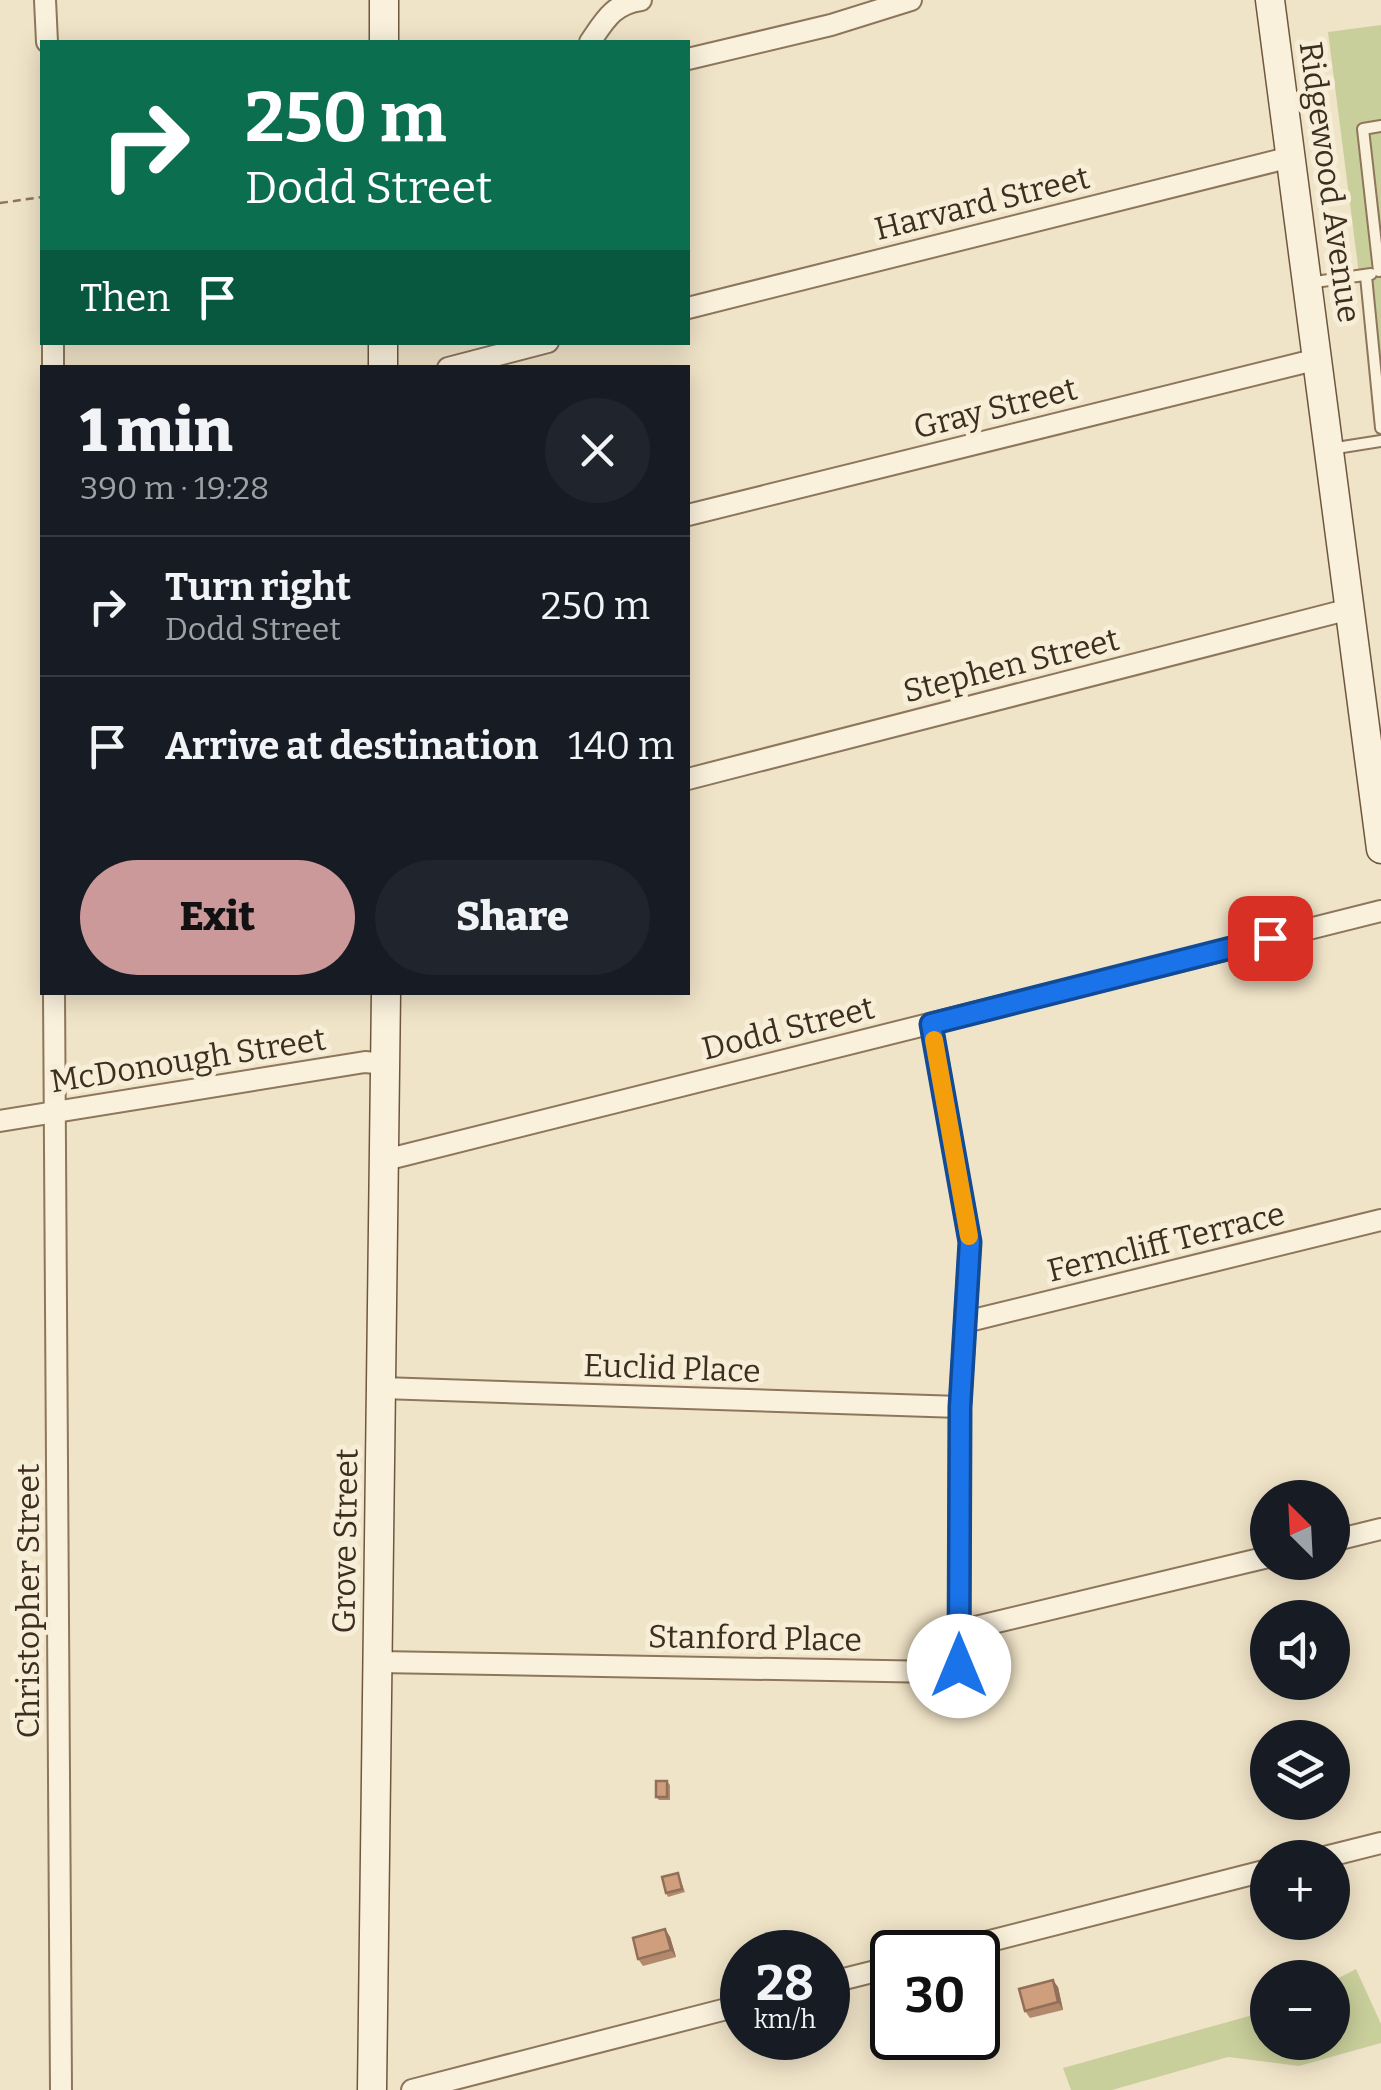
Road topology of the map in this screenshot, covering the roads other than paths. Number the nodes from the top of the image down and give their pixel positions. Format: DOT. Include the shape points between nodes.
graph roads {
  1 [pos="45,0"];
  2 [pos="384,0"];
  3 [pos="641,0"];
  4 [pos="912,0"];
  5 [pos="1270,0"];
  6 [pos="597,37"];
  7 [pos="46,40"];
  8 [pos="384,40"];
  9 [pos="690,59"];
  10 [pos="1381,126"];
  11 [pos="1291,157"];
  12 [pos="1380,271"];
  13 [pos="1366,276"];
  14 [pos="1308,283"];
  15 [pos="690,307"];
  16 [pos="1376,316"];
  17 [pos="536,345"];
  18 [pos="1318,359"];
  19 [pos="460,365"];
  20 [pos="1381,428"];
  21 [pos="1381,441"];
  22 [pos="1329,449"];
  23 [pos="690,514"];
  24 [pos="1350,609"];
  25 [pos="690,778"];
  26 [pos="1381,849"];
  27 [pos="1381,911"];
  28 [pos="54,995"];
  29 [pos="386,995"];
  30 [pos="931,1024"];
  31 [pos="386,1064"];
  32 [pos="56,1112"];
  33 [pos="0,1120"];
  34 [pos="385,1160"];
  35 [pos="1381,1220"];
  36 [pos="965,1322"];
  37 [pos="382,1388"];
  38 [pos="960,1407"];
  39 [pos="1381,1530"];
  40 [pos="1350,1537"];
  41 [pos="1250,1561"];
  42 [pos="959,1631"];
  43 [pos="378,1662"];
  44 [pos="1381,1843"];
  45 [pos="1350,1851"];
  46 [pos="1250,1875"];
  47 [pos="1000,1939"];
  48 [pos="720,2011"];
  49 [pos="61,2090"];
  50 [pos="372,2090"];
  51 [pos="412,2090"];
  1 -- 7 [label="street"];
  2 -- 8 [label="main road"];
  3 -- 6 [label="street" via="622,2"];
  4 -- 9 [label="street"];
  5 -- 11 [label="main road, Ridgewood Avenue"];
  10 -- 12 [label="lane" via="1363,129"];
  11 -- 14 [label="main road, Ridgewood Avenue"];
  11 -- 15 [label="street, Harvard Street"];
  12 -- 13 [label="lane"];
  13 -- 14 [label="lane"];
  13 -- 16 [label="lane"];
  14 -- 18 [label="main road, Ridgewood Avenue"];
  16 -- 20 [label="lane"];
  17 -- 19 [label="street"];
  18 -- 22 [label="main road, Ridgewood Avenue"];
  18 -- 23 [label="street, Gray Street"];
  21 -- 22 [label="lane"];
  22 -- 24 [label="main road, Ridgewood Avenue"];
  24 -- 25 [label="street, Stephen Street"];
  24 -- 26 [label="main road, Ridgewood Avenue"];
  27 -- 30 [label="street, Dodd Street"];
  28 -- 32 [label="street, Christopher Street"];
  29 -- 31 [label="main road, Grove Street"];
  30 -- 34 [label="street, Dodd Street"];
  30 -- 36 [label="street" via="970,1242"];
  31 -- 32 [label="street, McDonough Street" via="365,1062"];
  31 -- 34 [label="main road, Grove Street"];
  32 -- 33 [label="street, McDonough Street"];
  32 -- 49 [label="street, Christopher Street"];
  34 -- 37 [label="main road, Grove Street"];
  35 -- 36 [label="street, Ferncliff Terrace"];
  36 -- 38 [label="street"];
  37 -- 38 [label="street, Euclid Place"];
  37 -- 43 [label="main road, Grove Street"];
  38 -- 42 [label="street"];
  39 -- 40 [label="street"];
  41 -- 42 [label="street"];
  42 -- 43 [label="street, Stanford Place" via="959,1666 938,1672"];
  43 -- 50 [label="main road, Grove Street"];
  44 -- 45 [label="street"];
  46 -- 47 [label="street"];
  48 -- 51 [label="street"];
}
